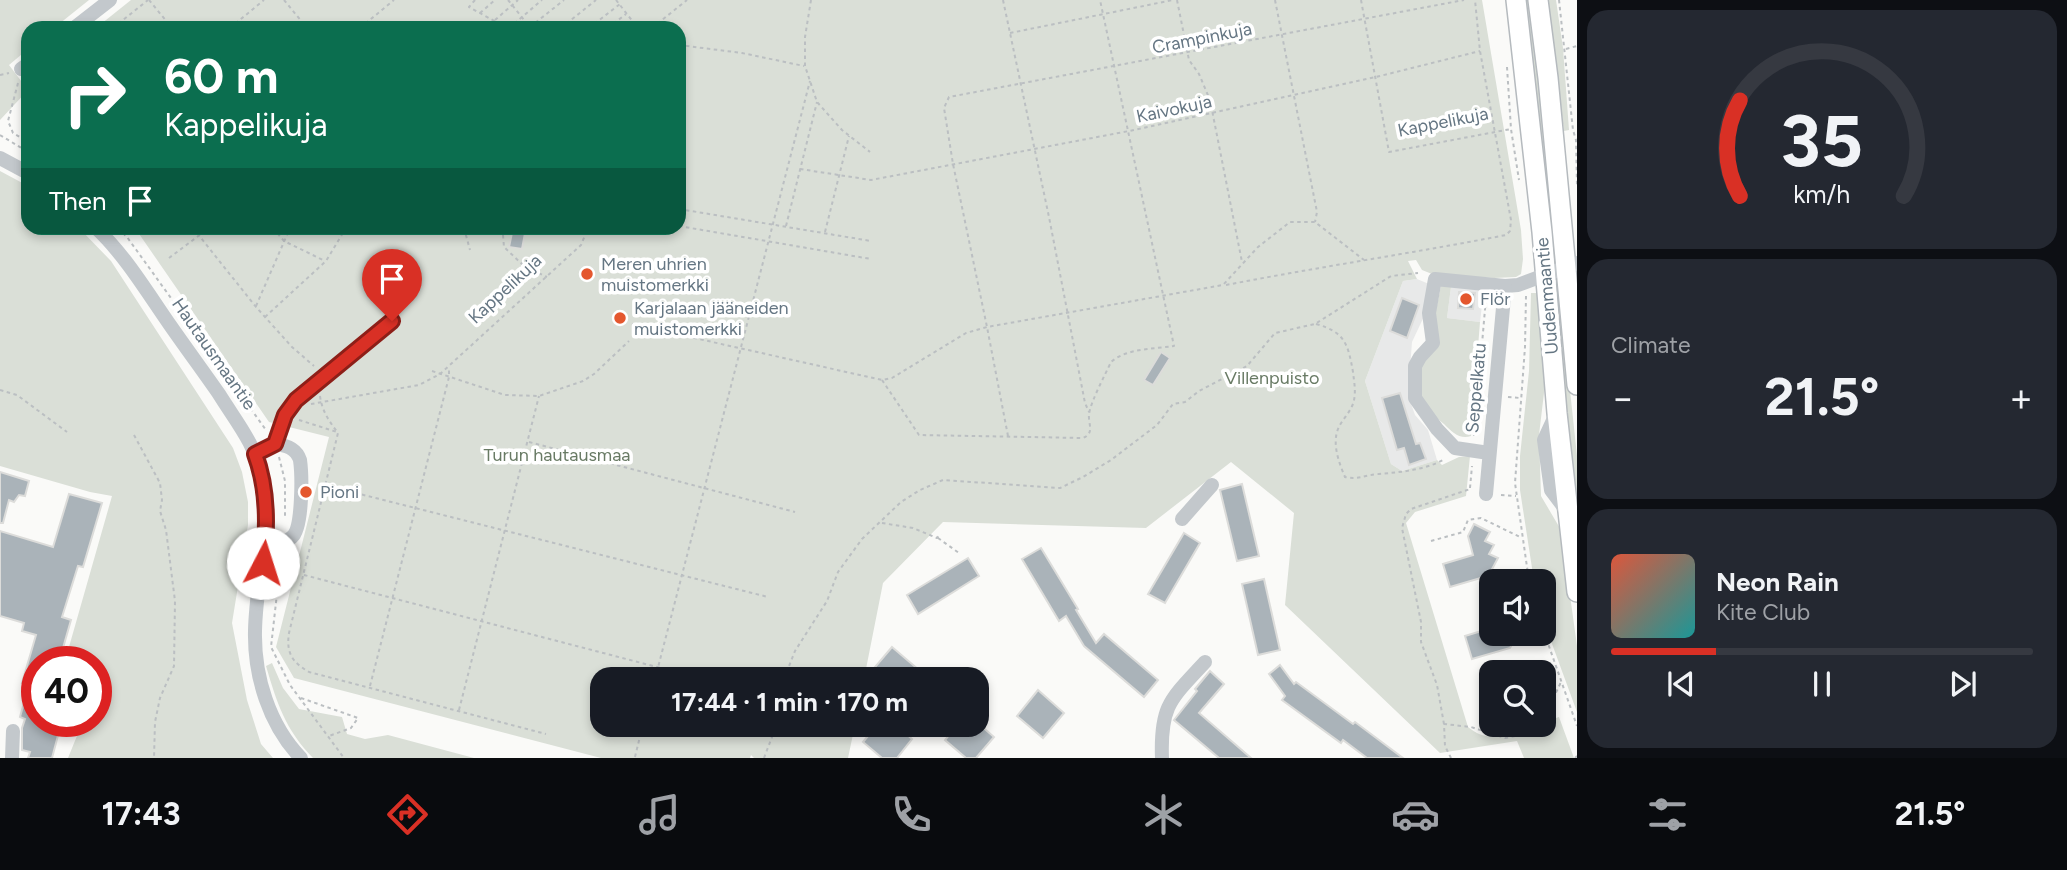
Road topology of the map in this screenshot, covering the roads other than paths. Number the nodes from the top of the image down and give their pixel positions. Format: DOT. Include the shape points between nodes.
graph roads {
  1 [pos="110,0"];
  2 [pos="1516,0"];
  3 [pos="1538,0"];
  4 [pos="83,21"];
  5 [pos="0,158"];
  6 [pos="21,169"];
  7 [pos="102,235"];
  8 [pos="1571,265"];
  9 [pos="1545,275"];
  10 [pos="1506,285"];
  11 [pos="392,321"];
  12 [pos="1577,385"];
  13 [pos="275,444"];
  14 [pos="1489,453"];
  15 [pos="255,454"];
  16 [pos="1212,485"];
  17 [pos="1486,494"];
  18 [pos="1182,519"];
  19 [pos="265,543"];
  20 [pos="1577,592"];
  21 [pos="1205,662"];
  22 [pos="13,731"];
  23 [pos="12,758"];
  24 [pos="301,758"];
  25 [pos="1162,758"];
  1 -- 4 [label="street"];
  2 -- 9 [label="main road, Uudenmaantie"];
  3 -- 8 [label="main road, Uudenmaantie"];
  5 -- 6 [label="street"];
  7 -- 15 [label="street, Hautausmaantie" via="244,429"];
  8 -- 9 [label="street"];
  8 -- 12 [label="main road, Uudenmaantie"];
  9 -- 10 [label="street"];
  9 -- 20 [label="main road, Uudenmaantie"];
  10 -- 14 [label="street, Seppelkatu"];
  10 -- 14 [label="street" via="1435,278 1429,313 1433,342 1415,366 1415,398 1437,429 1455,448"];
  11 -- 13 [label="street" via="296,400"];
  13 -- 15 [label="street"];
  13 -- 19 [label="street" via="289,447 300,460 299,524 292,538"];
  14 -- 17 [label="street, Seppelkatu"];
  15 -- 19 [label="street, Hautausmaantie" via="264,492"];
  16 -- 18 [label="street"];
  19 -- 24 [label="street, Hautausmaantie" via="255,629 258,667 270,709"];
  21 -- 25 [label="street" via="1167,706"];
  22 -- 23 [label="street"];
}
